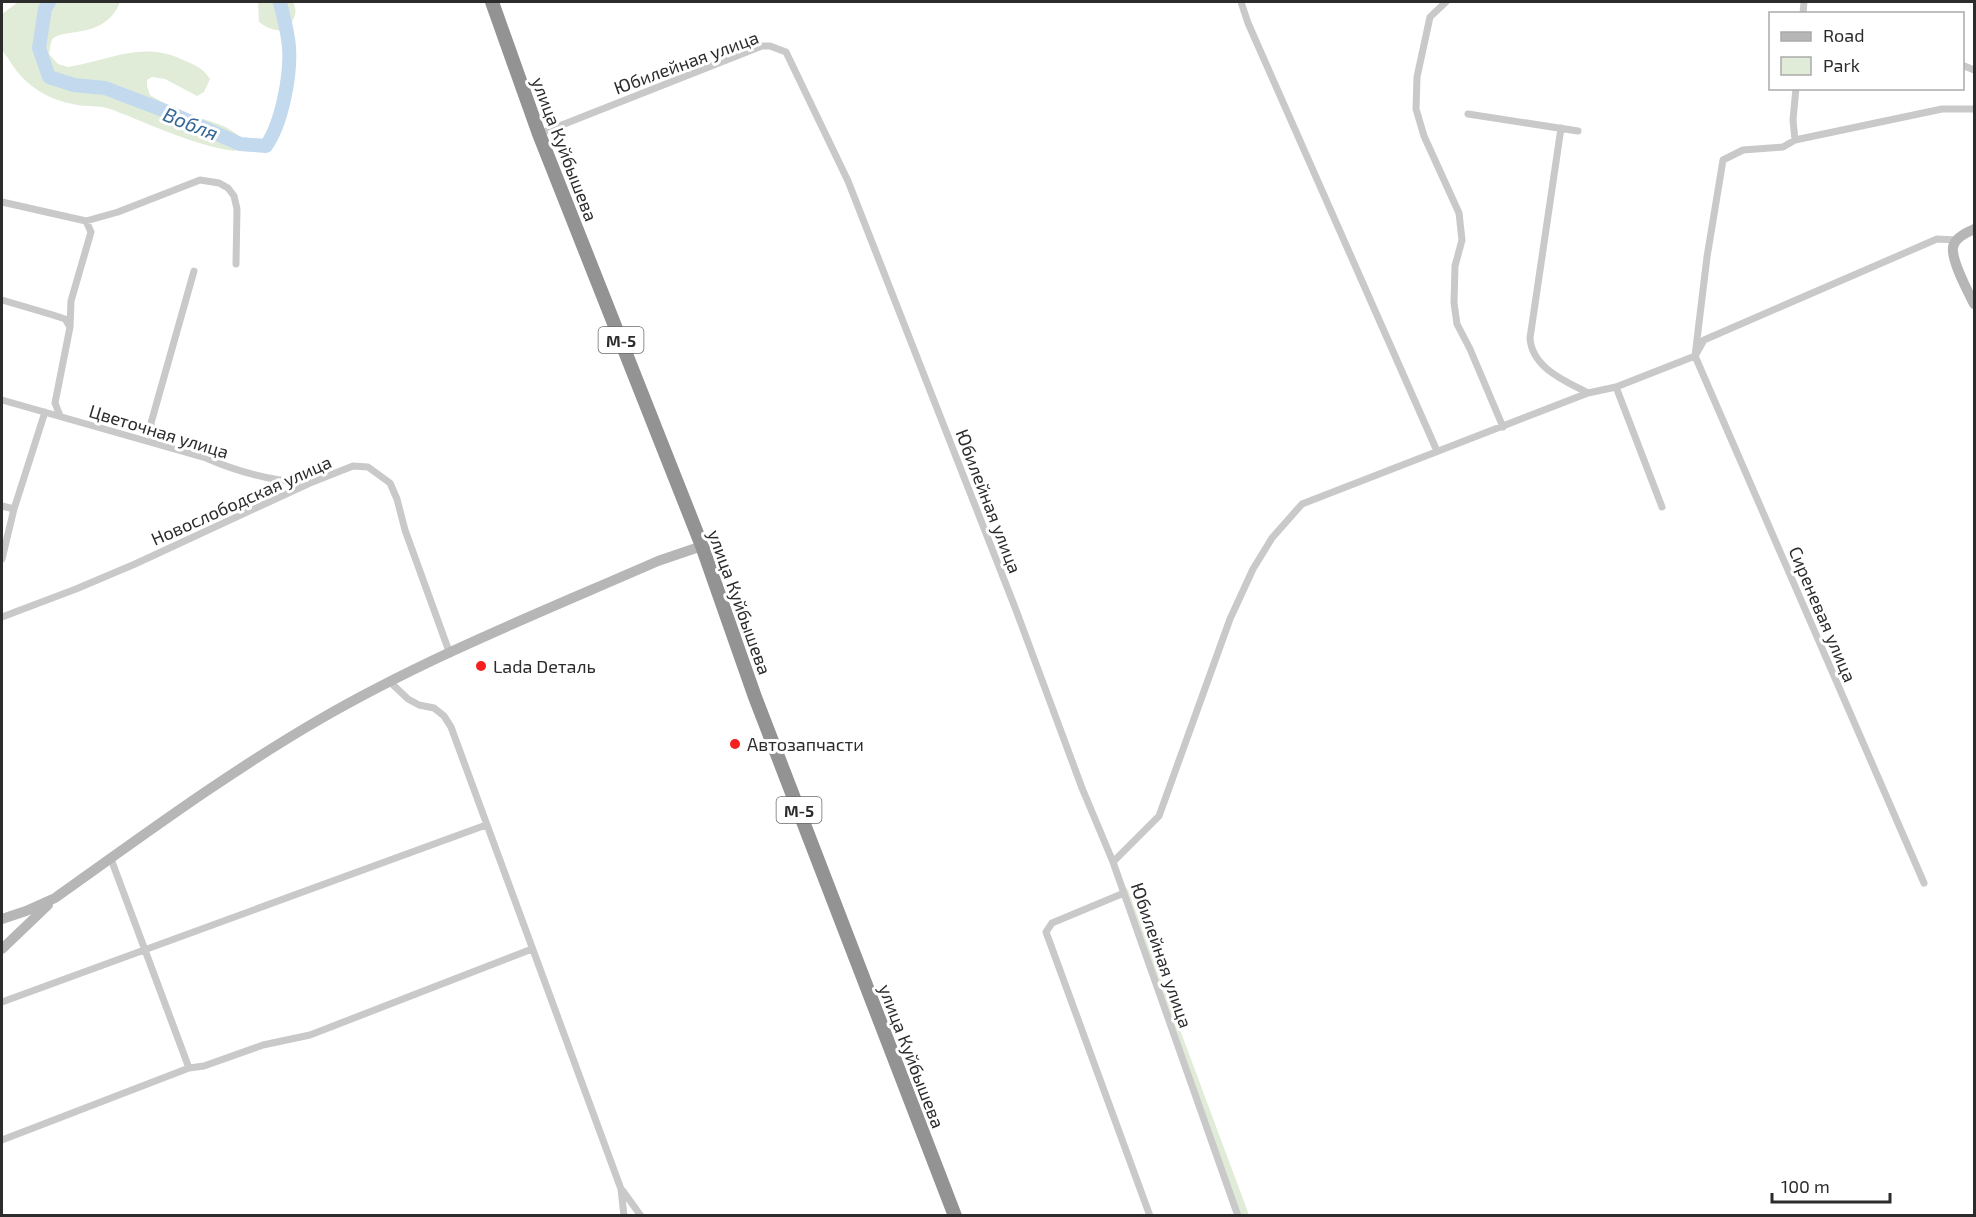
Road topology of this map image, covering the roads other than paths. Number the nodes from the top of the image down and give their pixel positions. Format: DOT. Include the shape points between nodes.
graph roads {
  1 [pos="492,2"];
  2 [pos="1241,2"];
  3 [pos="1446,2"];
  4 [pos="1796,90"];
  5 [pos="1974,109"];
  6 [pos="1468,114"];
  7 [pos="1561,128"];
  8 [pos="1578,131"];
  9 [pos="539,134"];
  10 [pos="1795,140"];
  11 [pos="2,202"];
  12 [pos="86,221"];
  13 [pos="1974,229"];
  14 [pos="1957,240"];
  15 [pos="236,264"];
  16 [pos="194,271"];
  17 [pos="2,300"];
  18 [pos="1974,304"];
  19 [pos="70,327"];
  20 [pos="1695,356"];
  21 [pos="1616,387"];
  22 [pos="1588,393"];
  23 [pos="2,400"];
  24 [pos="45,412"];
  25 [pos="60,416"];
  26 [pos="1503,427"];
  27 [pos="154,443"];
  28 [pos="1437,451"];
  29 [pos="310,483"];
  30 [pos="2,506"];
  31 [pos="1662,507"];
  32 [pos="14,509"];
  33 [pos="702,546"];
  34 [pos="2,559"];
  35 [pos="2,617"];
  36 [pos="450,654"];
  37 [pos="390,682"];
  38 [pos="486,825"];
  39 [pos="111,859"];
  40 [pos="1113,862"];
  41 [pos="1924,883"];
  42 [pos="1124,893"];
  43 [pos="55,898"];
  44 [pos="2,919"];
  45 [pos="2,949"];
  46 [pos="145,949"];
  47 [pos="532,949"];
  48 [pos="2,1002"];
  49 [pos="189,1068"];
  50 [pos="2,1140"];
  51 [pos="621,1189"];
  52 [pos="624,1215"];
  53 [pos="641,1215"];
  54 [pos="955,1215"];
  55 [pos="1150,1215"];
  56 [pos="1239,1215"];
  1 -- 9 [label="highway, улица Куйбышева / М-5"];
  2 -- 28 [label="street"];
  3 -- 26 [label="street" via="1430,17 1417,77 1416,109 1459,213 1462,240 1455,266 1457,324"];
  4 -- 10 [label="street"];
  5 -- 10 [label="street" via="1942,109"];
  6 -- 7 [label="street"];
  7 -- 8 [label="street"];
  7 -- 22 [label="street" via="1530,349 1550,371"];
  9 -- 33 [label="highway, улица Куйбышева / М-5"];
  9 -- 40 [label="street, Юбилейная улица" via="762,46 786,52 848,181"];
  10 -- 20 [label="street" via="1783,147 1743,150 1723,160"];
  11 -- 12 [label="street"];
  12 -- 15 [label="street" via="200,180 219,183 234,196 237,209"];
  12 -- 19 [label="street" via="91,232 70,302"];
  13 -- 14 [label="street"];
  14 -- 18 [label="street" via="1954,258"];
  14 -- 20 [label="street" via="1937,239 1704,340"];
  16 -- 27 [label="street" via="151,423"];
  17 -- 19 [label="street" via="65,319"];
  19 -- 25 [label="street" via="55,403"];
  20 -- 21 [label="street"];
  20 -- 41 [label="street, Сиреневая улица"];
  21 -- 22 [label="street"];
  21 -- 31 [label="street"];
  22 -- 26 [label="street"];
  23 -- 24 [label="street, Цветочная улица"];
  24 -- 25 [label="street, Цветочная улица"];
  24 -- 32 [label="street"];
  25 -- 27 [label="street, Цветочная улица"];
  26 -- 28 [label="street"];
  27 -- 29 [label="street, Цветочная улица" via="271,479"];
  28 -- 40 [label="street" via="1302,504 1272,538 1230,619 1159,816"];
  29 -- 35 [label="street, Новослободская улица" via="135,564"];
  29 -- 36 [label="street, Новослободская улица" via="354,466 368,467 390,483"];
  30 -- 32 [label="street"];
  32 -- 34 [label="street"];
  33 -- 36 [label="street" via="658,561"];
  33 -- 54 [label="highway, улица Куйбышева / М-5" via="754,697"];
  36 -- 37 [label="street"];
  37 -- 38 [label="street" via="408,699 444,716"];
  37 -- 39 [label="street" via="239,768"];
  38 -- 46 [label="street"];
  38 -- 47 [label="street"];
  39 -- 43 [label="street"];
  39 -- 46 [label="street"];
  40 -- 42 [label="street, Юбилейная улица"];
  42 -- 55 [label="street" via="1052,923 1046,932"];
  42 -- 56 [label="street, Юбилейная улица"];
  43 -- 44 [label="street"];
  43 -- 45 [label="street"];
  46 -- 48 [label="street"];
  46 -- 49 [label="street"];
  47 -- 49 [label="street" via="310,1035"];
  47 -- 51 [label="street"];
  49 -- 50 [label="street"];
  51 -- 52 [label="street"];
  51 -- 53 [label="street"];
}
